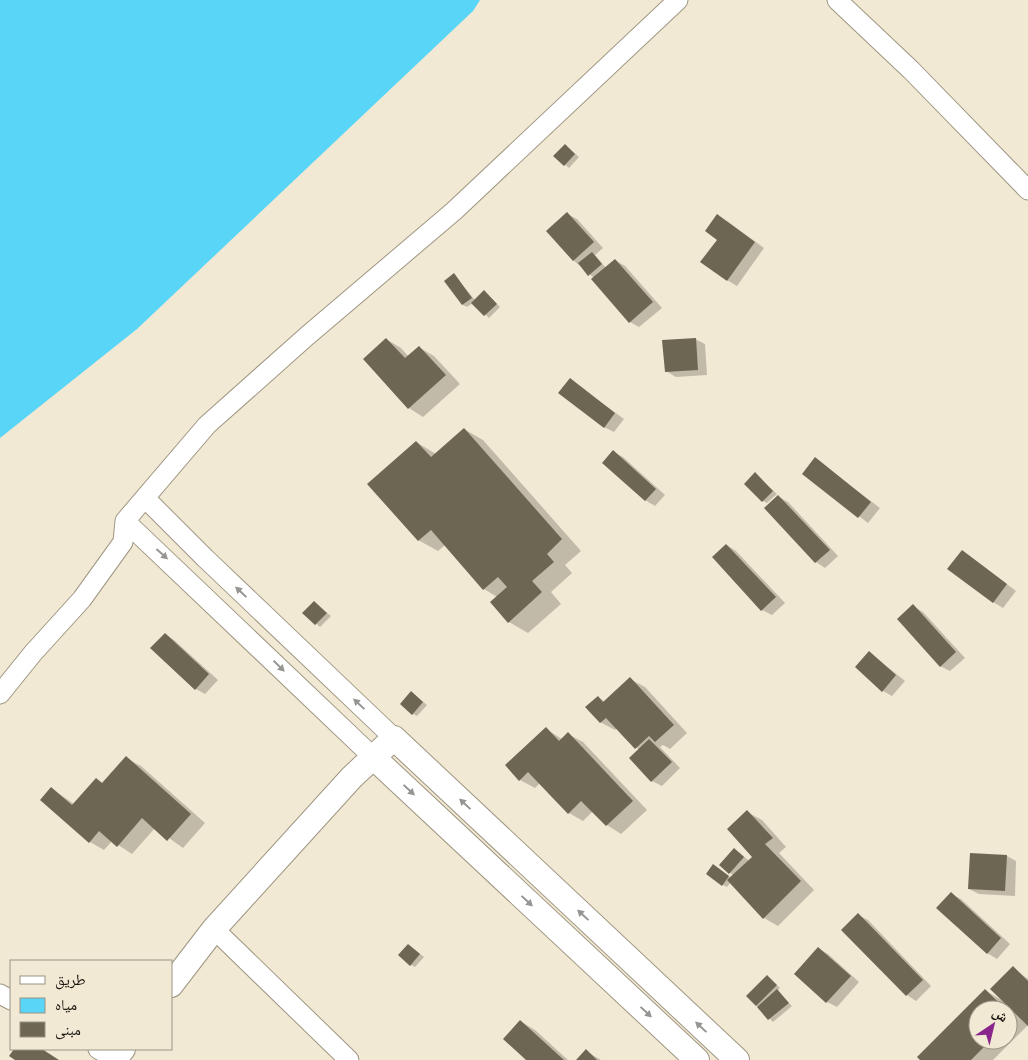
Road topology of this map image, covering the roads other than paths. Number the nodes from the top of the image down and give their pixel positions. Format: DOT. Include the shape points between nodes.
graph roads {
  1 [pos="678,0"];
  2 [pos="838,0"];
  3 [pos="1028,190"];
  4 [pos="145,498"];
  5 [pos="125,522"];
  6 [pos="0,694"];
  7 [pos="394,738"];
  8 [pos="373,757"];
  9 [pos="214,929"];
  10 [pos="172,984"];
  11 [pos="350,1060"];
  12 [pos="697,1060"];
  13 [pos="737,1060"];
  1 -- 4 [label="street" via="454,211 207,425"];
  2 -- 3 [label="street"];
  4 -- 5 [label="street"];
  7 -- 4 [label="street, one-way"];
  5 -- 6 [label="street" via="122,542 82,599"];
  5 -- 8 [label="street, one-way"];
  7 -- 8 [label="street"];
  13 -- 7 [label="street, one-way"];
  8 -- 9 [label="street"];
  8 -- 12 [label="street, one-way"];
  9 -- 10 [label="street"];
  9 -- 11 [label="street"];
}
